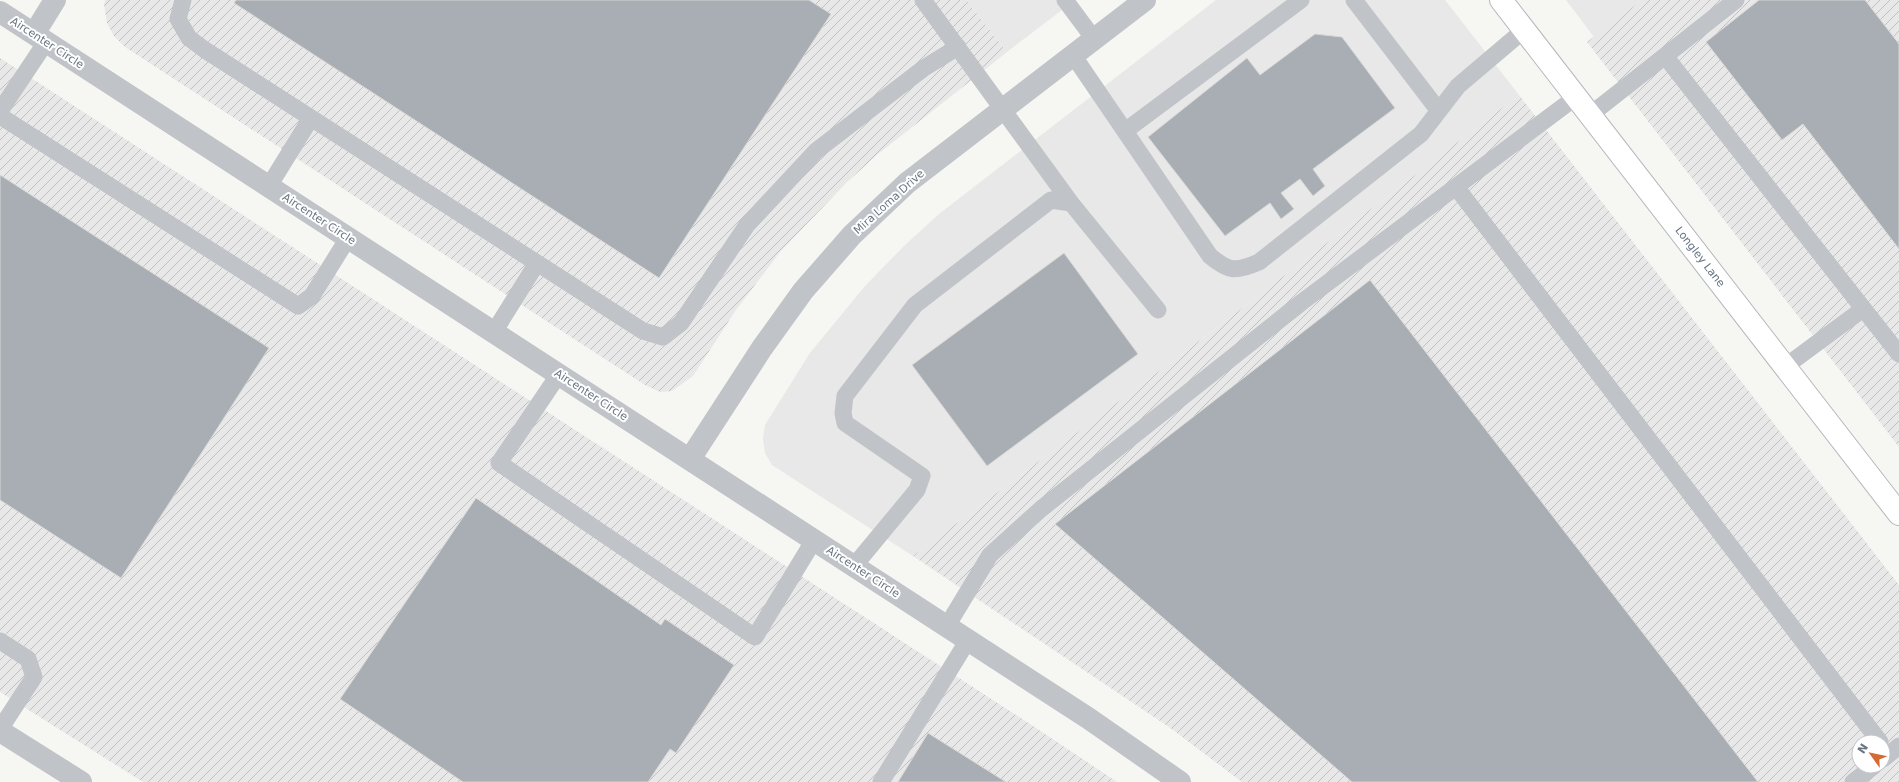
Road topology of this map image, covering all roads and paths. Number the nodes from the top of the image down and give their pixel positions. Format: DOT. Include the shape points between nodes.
graph roads {
  1 [pos="55,0"];
  2 [pos="183,0"];
  3 [pos="923,0"];
  4 [pos="1065,0"];
  5 [pos="1145,0"];
  6 [pos="1301,0"];
  7 [pos="1354,0"];
  8 [pos="1501,0"];
  9 [pos="1736,0"];
  10 [pos="0,12"];
  11 [pos="1524,30"];
  12 [pos="40,38"];
  13 [pos="1094,39"];
  14 [pos="958,47"];
  15 [pos="1073,55"];
  16 [pos="1665,56"];
  17 [pos="1576,97"];
  18 [pos="1003,109"];
  19 [pos="1439,111"];
  20 [pos="0,112"];
  21 [pos="1590,115"];
  22 [pos="0,116"];
  23 [pos="311,118"];
  24 [pos="1125,131"];
  25 [pos="269,186"];
  26 [pos="1456,187"];
  27 [pos="1070,202"];
  28 [pos="348,238"];
  29 [pos="537,263"];
  30 [pos="1863,308"];
  31 [pos="1158,310"];
  32 [pos="494,332"];
  33 [pos="1899,354"];
  34 [pos="1786,366"];
  35 [pos="559,374"];
  36 [pos="690,459"];
  37 [pos="1899,514"];
  38 [pos="814,540"];
  39 [pos="854,566"];
  40 [pos="946,626"];
  41 [pos="968,640"];
  42 [pos="0,641"];
  43 [pos="0,730"];
  44 [pos="1875,734"];
  45 [pos="1864,774"];
  46 [pos="81,782"];
  47 [pos="880,782"];
  48 [pos="1180,782"];
  49 [pos="1853,782"];
  1 -- 12 [label="street"];
  2 -- 23 [label="lane" via="178,19 189,38"];
  3 -- 14 [label="lane"];
  4 -- 13 [label="lane"];
  5 -- 13 [label="street, Mira Loma Drive"];
  6 -- 24 [label="lane"];
  7 -- 19 [label="lane"];
  8 -- 11 [label="main road, Longley Lane"];
  9 -- 16 [label="lane"];
  10 -- 12 [label="street, Aircenter Circle"];
  11 -- 17 [label="main road, Longley Lane"];
  11 -- 19 [label="lane" via="1458,86"];
  12 -- 20 [label="lane"];
  12 -- 25 [label="street, Aircenter Circle"];
  13 -- 15 [label="street, Mira Loma Drive"];
  14 -- 18 [label="lane"];
  14 -- 29 [label="lane" via="924,68 816,151 747,225 681,323 663,337 643,331"];
  15 -- 18 [label="street, Mira Loma Drive"];
  15 -- 24 [label="lane"];
  16 -- 21 [label="lane"];
  16 -- 30 [label="lane"];
  17 -- 21 [label="main road, Longley Lane"];
  17 -- 26 [label="lane"];
  18 -- 27 [label="lane"];
  18 -- 36 [label="street, Mira Loma Drive" via="907,183 852,235 803,291 762,348"];
  19 -- 24 [label="lane" via="1421,134 1259,262 1242,269 1224,268 1210,256"];
  21 -- 34 [label="main road, Longley Lane"];
  22 -- 28 [label="lane" via="298,306 312,296"];
  23 -- 25 [label="lane"];
  23 -- 29 [label="lane"];
  25 -- 28 [label="street, Aircenter Circle"];
  26 -- 40 [label="lane" via="1302,302 1041,509 990,555"];
  26 -- 44 [label="lane"];
  27 -- 31 [label="lane"];
  27 -- 39 [label="lane" via="1051,200 915,305 845,396 845,424 922,476 917,490"];
  28 -- 32 [label="street, Aircenter Circle"];
  29 -- 32 [label="lane"];
  30 -- 33 [label="lane"];
  30 -- 34 [label="lane"];
  32 -- 35 [label="street, Aircenter Circle"];
  34 -- 37 [label="main road, Longley Lane"];
  35 -- 36 [label="street, Aircenter Circle"];
  35 -- 38 [label="lane" via="499,463 755,637"];
  36 -- 38 [label="street, Aircenter Circle"];
  38 -- 39 [label="street, Aircenter Circle"];
  39 -- 40 [label="street, Aircenter Circle"];
  40 -- 41 [label="street, Aircenter Circle"];
  41 -- 47 [label="lane"];
  41 -- 48 [label="street, Aircenter Circle"];
  42 -- 43 [label="lane" via="28,659 34,677"];
  43 -- 46 [label="street"];
  45 -- 49 [label="lane"];
}
